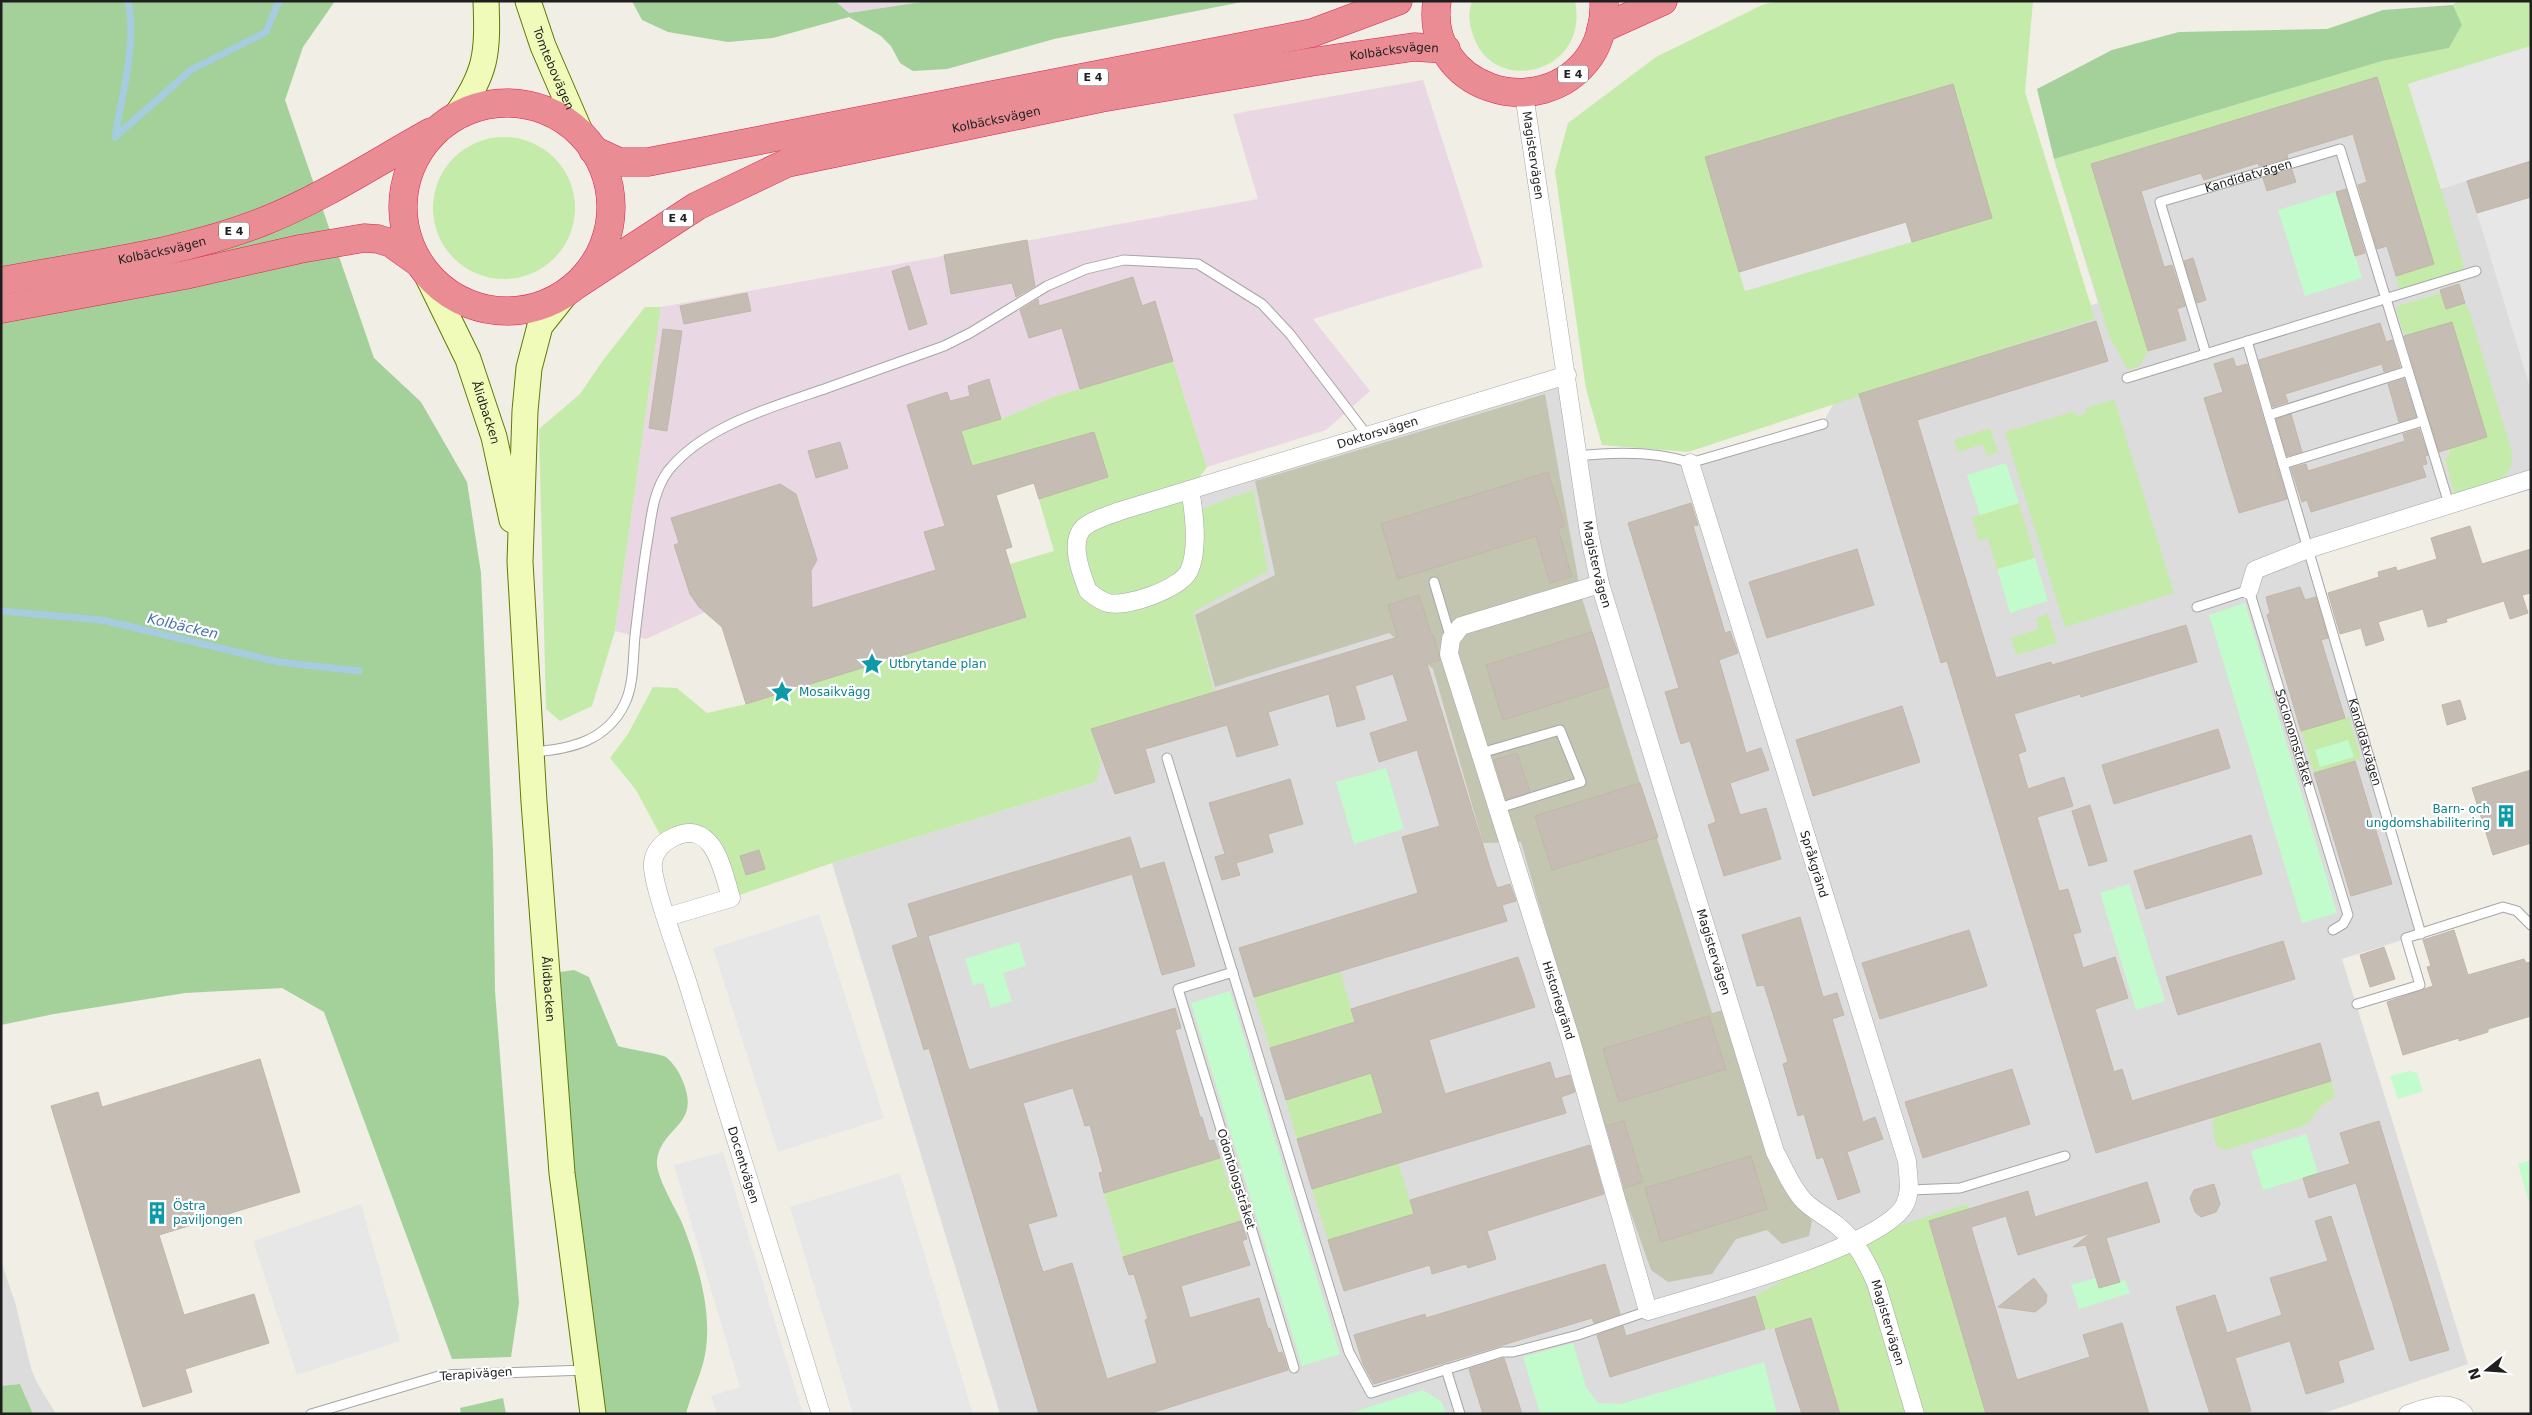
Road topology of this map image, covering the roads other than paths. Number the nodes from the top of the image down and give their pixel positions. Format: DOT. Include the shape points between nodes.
graph roads {
  1 [pos="486,1"];
  2 [pos="528,1"];
  3 [pos="1398,1"];
  4 [pos="1437,1"];
  5 [pos="1604,1"];
  6 [pos="1663,1"];
  7 [pos="1602,30"];
  8 [pos="1446,49"];
  9 [pos="1524,94"];
  10 [pos="450,120"];
  11 [pos="588,143"];
  12 [pos="422,268"];
  13 [pos="2476,271"];
  14 [pos="1,280"];
  15 [pos="571,289"];
  16 [pos="2386,299"];
  17 [pos="1,309"];
  18 [pos="2247,341"];
  19 [pos="2206,354"];
  20 [pos="2408,371"];
  21 [pos="1567,374"];
  22 [pos="2127,378"];
  23 [pos="2268,415"];
  24 [pos="2423,421"];
  25 [pos="1822,424"];
  26 [pos="1368,435"];
  27 [pos="1578,456"];
  28 [pos="1690,463"];
  29 [pos="2283,464"];
  30 [pos="2531,479"];
  31 [pos="1190,490"];
  32 [pos="2449,504"];
  33 [pos="2308,549"];
  34 [pos="520,562"];
  35 [pos="1434,582"];
  36 [pos="1600,584"];
  37 [pos="2249,590"];
  38 [pos="2197,607"];
  39 [pos="1451,639"];
  40 [pos="530,752"];
  41 [pos="1481,753"];
  42 [pos="1168,758"];
  43 [pos="1499,808"];
  44 [pos="667,917"];
  45 [pos="2531,925"];
  46 [pos="2333,930"];
  47 [pos="2421,934"];
  48 [pos="1233,972"];
  49 [pos="2356,1004"];
  50 [pos="2065,1156"];
  51 [pos="1910,1190"];
  52 [pos="1853,1240"];
  53 [pos="1648,1311"];
  54 [pos="1294,1368"];
  55 [pos="1446,1369"];
  56 [pos="586,1370"];
  57 [pos="2462,1412"];
  58 [pos="311,1414"];
  59 [pos="593,1414"];
  60 [pos="821,1414"];
  61 [pos="1460,1414"];
  62 [pos="1915,1414"];
  63 [pos="2408,1414"];
  1 -- 10 [label="main road" via="488,45 482,69 477,84"];
  2 -- 11 [label="main road, Tomtebovägen" via="543,46"];
  3 -- 11 [label="highway, Kolbäcksvägen / E 4" via="1312,33 648,162 619,162"];
  4 -- 8 [label="highway, E 4" via="1437,20"];
  5 -- 7 [label="highway, E 4"];
  6 -- 7 [label="highway"];
  7 -- 9 [label="highway, E 4" via="1595,49 1582,67 1564,82 1543,91"];
  8 -- 9 [label="highway, E 4" via="1455,63 1474,80 1495,90"];
  8 -- 15 [label="highway, Kolbäcksvägen / E 4" via="1414,47 1302,63 1101,98 787,163 697,206"];
  9 -- 21 [label="street, Magistervägen"];
  10 -- 11 [label="highway, E 4" via="483,106 500,103 523,105 556,116"];
  10 -- 12 [label="highway, E 4" via="420,150 405,185 404,220 411,249"];
  10 -- 14 [label="highway, Kolbäcksvägen / E 4" via="315,198 266,220 167,250"];
  11 -- 15 [label="highway, E 4" via="602,168 611,208 608,230 597,258"];
  12 -- 15 [label="highway, E 4" via="444,290 483,309 534,308"];
  12 -- 17 [label="highway, E 4" via="391,243 364,238"];
  12 -- 34 [label="main road, Ålidbacken" via="468,359 494,437"];
  13 -- 16 [label="lane"];
  15 -- 34 [label="main road, Ålidbacken" via="540,326 529,368"];
  16 -- 18 [label="lane"];
  16 -- 19 [label="lane, Kandidatvägen" via="2340,149 2160,202"];
  16 -- 20 [label="lane, Kandidatvägen"];
  18 -- 19 [label="lane"];
  18 -- 23 [label="lane, Kandidatvägen"];
  19 -- 22 [label="lane"];
  20 -- 23 [label="lane"];
  20 -- 24 [label="lane, Kandidatvägen"];
  21 -- 26 [label="street, Doktorsvägen"];
  21 -- 27 [label="street, Magistervägen"];
  23 -- 29 [label="lane, Kandidatvägen"];
  24 -- 29 [label="lane"];
  24 -- 32 [label="lane, Kandidatvägen"];
  25 -- 28 [label="lane"];
  26 -- 31 [label="street, Doktorsvägen"];
  26 -- 40 [label="lane" via="1290,334 1262,304 1224,279 1198,264 1159,261 1124,260 1086,269 1047,286 944,346 756,413 709,437 684,456 658,486 654,501 625,703 598,735 580,745 563,750"];
  27 -- 28 [label="lane" via="1641,454 1677,458"];
  27 -- 36 [label="street, Magistervägen"];
  28 -- 51 [label="street, Språkgränd" via="1906,1161"];
  29 -- 33 [label="lane, Kandidatvägen"];
  30 -- 32 [label="street"];
  31 -- 31 [label="street, Doktorsvägen" via="1120,510 1084,527 1077,539 1077,550 1088,591 1108,603 1124,602 1159,592 1182,580 1189,571 1193,556 1194,512"];
  32 -- 33 [label="street"];
  33 -- 37 [label="street" via="2255,570"];
  33 -- 47 [label="lane, Kandidatvägen"];
  34 -- 40 [label="main road, Ålidbacken"];
  35 -- 39 [label="lane"];
  36 -- 39 [label="street" via="1462,626"];
  36 -- 52 [label="street, Magistervägen" via="1775,1152 1804,1200"];
  37 -- 38 [label="lane"];
  37 -- 46 [label="lane, Socionomstråket" via="2348,915 2343,924"];
  39 -- 41 [label="street, Historiegränd" via="1449,654"];
  40 -- 56 [label="main road, Ålidbacken" via="562,1173"];
  41 -- 43 [label="street, Historiegränd"];
  41 -- 43 [label="lane" via="1560,730 1581,782"];
  42 -- 48 [label="lane"];
  43 -- 53 [label="street, Historiegränd" via="1570,1037"];
  44 -- 44 [label="street, Docentvägen" via="730,898 716,850 698,836 676,836 657,849 654,873"];
  44 -- 60 [label="street, Docentvägen"];
  45 -- 47 [label="lane" via="2516,911 2503,907"];
  47 -- 49 [label="lane" via="2406,938 2420,985"];
  48 -- 54 [label="lane, Odontologstråket" via="1178,989"];
  48 -- 55 [label="lane" via="1349,1352 1372,1393"];
  50 -- 51 [label="lane" via="1960,1188"];
  51 -- 52 [label="street" via="1904,1206 1894,1218 1878,1230"];
  52 -- 53 [label="street" via="1827,1254"];
  52 -- 62 [label="street, Magistervägen" via="1876,1283"];
  53 -- 55 [label="lane" via="1578,1335"];
  55 -- 61 [label="lane"];
  56 -- 58 [label="lane, Terapivägen" via="442,1375"];
  56 -- 59 [label="main road, Ålidbacken"];
  57 -- 63 [label="street" via="2445,1405 2435,1405"];
}
